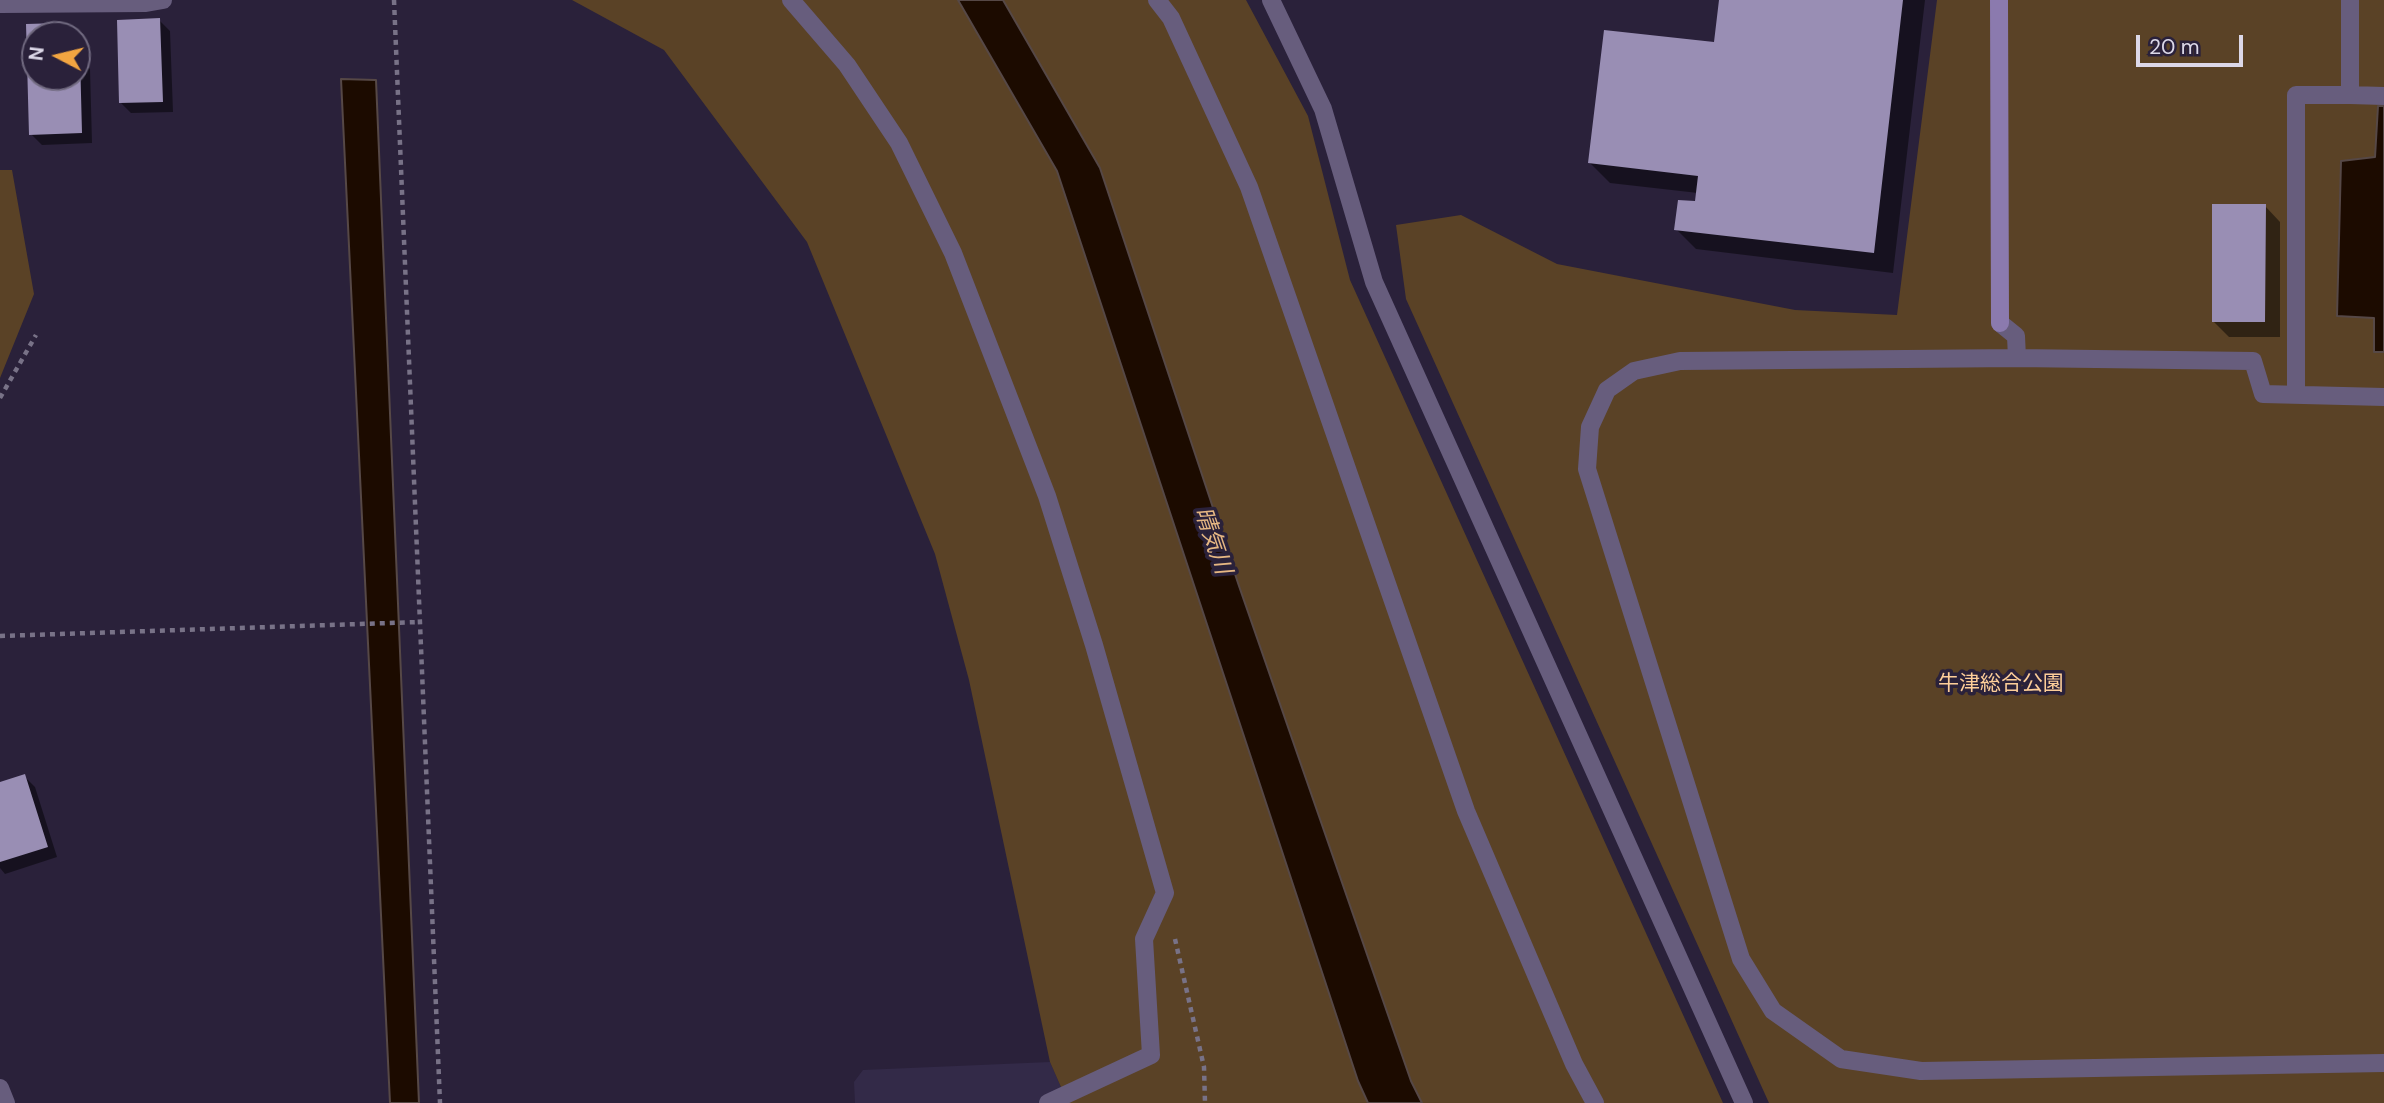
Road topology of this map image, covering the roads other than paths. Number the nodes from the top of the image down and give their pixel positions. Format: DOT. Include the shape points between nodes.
graph roads {
  1 [pos="163,0"];
  2 [pos="791,0"];
  3 [pos="1157,0"];
  4 [pos="1271,0"];
  5 [pos="1999,0"];
  6 [pos="2350,0"];
  7 [pos="0,4"];
  8 [pos="2350,95"];
  9 [pos="2384,96"];
  10 [pos="2017,358"];
  11 [pos="2296,394"];
  12 [pos="2384,397"];
  13 [pos="2384,1063"];
  14 [pos="0,1088"];
  15 [pos="6,1103"];
  16 [pos="1048,1103"];
  17 [pos="1595,1103"];
  18 [pos="1744,1103"];
  1 -- 7 [label="street"];
  2 -- 16 [label="street" via="847,65 899,143 953,253 1047,496 1165,893 1144,939 1151,1055"];
  3 -- 17 [label="street" via="1171,18 1249,187 1466,811"];
  4 -- 18 [label="street" via="1323,109 1374,282"];
  5 -- 10 [label="street" via="2000,323 2016,336"];
  6 -- 8 [label="street"];
  8 -- 9 [label="street"];
  8 -- 11 [label="street" via="2296,95"];
  10 -- 11 [label="street" via="2253,361 2263,394"];
  10 -- 13 [label="street" via="1679,361 1634,371 1606,390 1590,427 1587,469 1741,959 1773,1011 1841,1059 1921,1070"];
  11 -- 12 [label="street"];
  14 -- 15 [label="street"];
}
